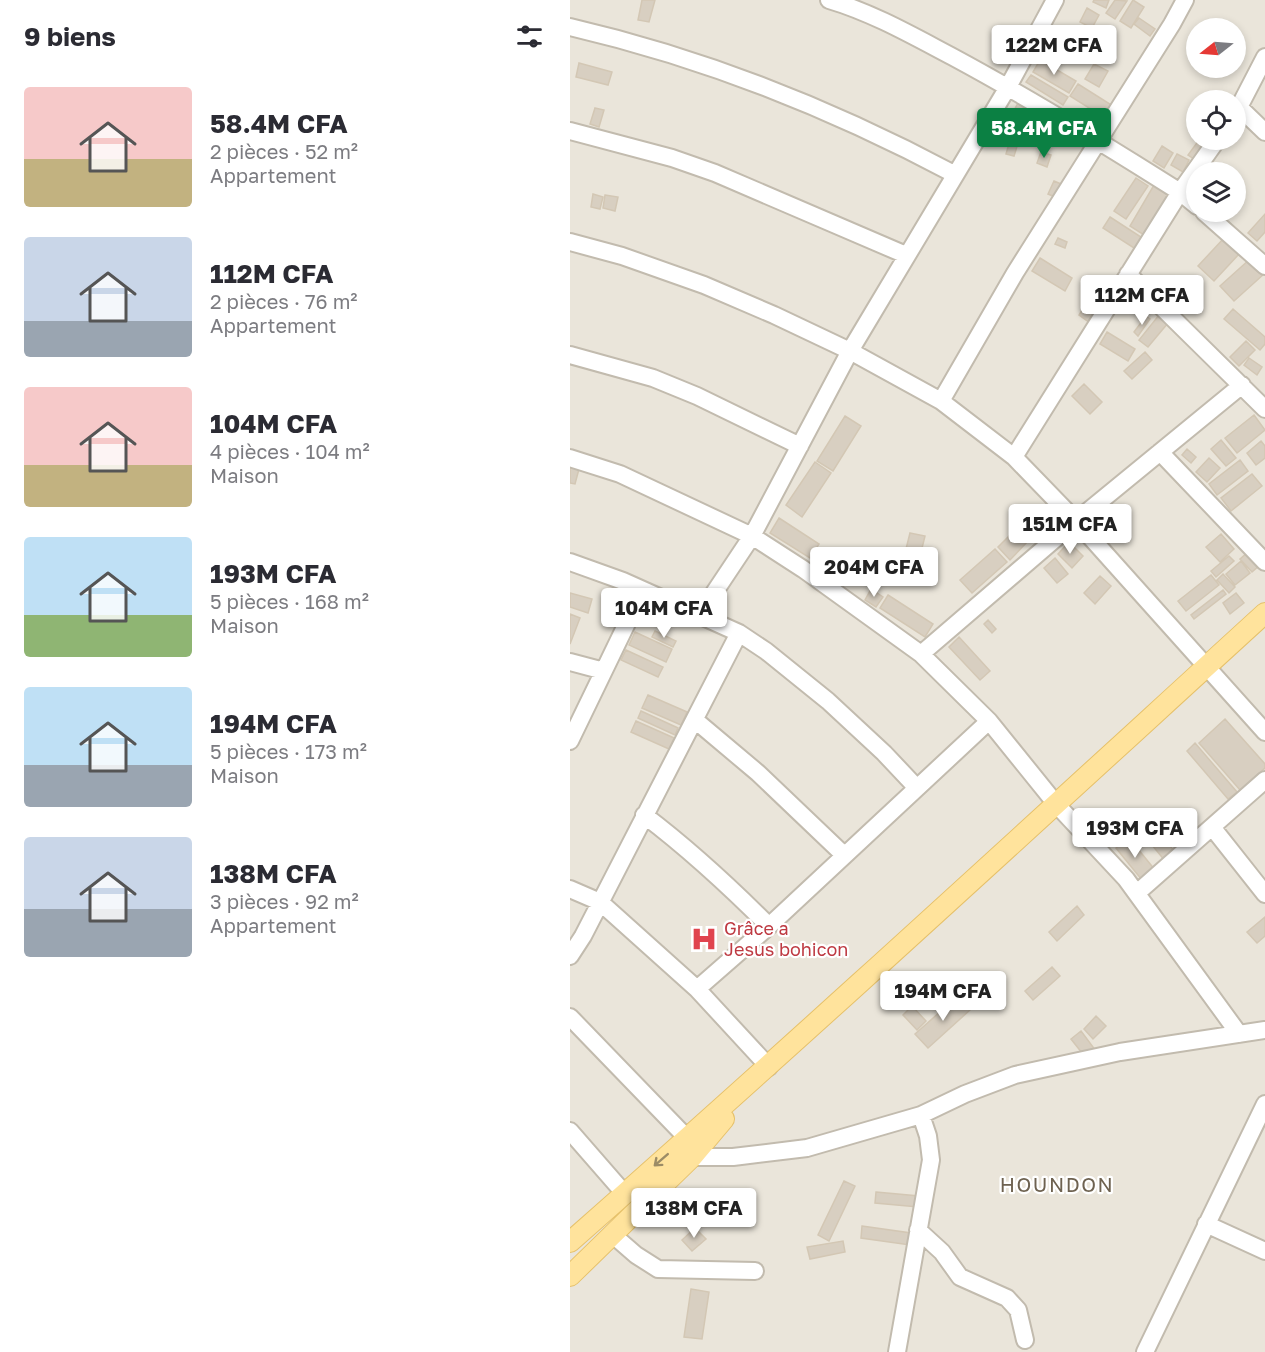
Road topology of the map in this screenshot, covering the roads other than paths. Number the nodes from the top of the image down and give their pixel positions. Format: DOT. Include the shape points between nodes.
graph roads {
  1 [pos="829,0"];
  2 [pos="1055,0"];
  3 [pos="1185,0"];
  4 [pos="855,4"];
  5 [pos="570,27"];
  6 [pos="1265,57"];
  7 [pos="1008,87"];
  8 [pos="1246,94"];
  9 [pos="1246,117"];
  10 [pos="570,131"];
  11 [pos="1265,132"];
  12 [pos="1098,140"];
  13 [pos="1210,150"];
  14 [pos="954,174"];
  15 [pos="1180,192"];
  16 [pos="1186,197"];
  17 [pos="1216,222"];
  18 [pos="570,242"];
  19 [pos="906,255"];
  20 [pos="1265,266"];
  21 [pos="1128,274"];
  22 [pos="850,351"];
  23 [pos="570,356"];
  24 [pos="1242,385"];
  25 [pos="941,401"];
  26 [pos="1265,409"];
  27 [pos="800,446"];
  28 [pos="1160,452"];
  29 [pos="1014,457"];
  30 [pos="570,458"];
  31 [pos="1076,521"];
  32 [pos="752,536"];
  33 [pos="570,562"];
  34 [pos="1265,562"];
  35 [pos="644,590"];
  36 [pos="1265,613"];
  37 [pos="700,614"];
  38 [pos="740,633"];
  39 [pos="921,654"];
  40 [pos="570,662"];
  41 [pos="1206,666"];
  42 [pos="604,671"];
  43 [pos="695,720"];
  44 [pos="989,721"];
  45 [pos="1265,732"];
  46 [pos="570,741"];
  47 [pos="1265,780"];
  48 [pos="917,788"];
  49 [pos="1056,804"];
  50 [pos="644,815"];
  51 [pos="1212,827"];
  52 [pos="844,855"];
  53 [pos="570,889"];
  54 [pos="1137,893"];
  55 [pos="1265,894"];
  56 [pos="600,902"];
  57 [pos="769,926"];
  58 [pos="570,956"];
  59 [pos="697,989"];
  60 [pos="570,1017"];
  61 [pos="1265,1030"];
  62 [pos="1239,1034"];
  63 [pos="769,1067"];
  64 [pos="1265,1104"];
  65 [pos="921,1115"];
  66 [pos="570,1131"];
  67 [pos="689,1148"];
  68 [pos="624,1193"];
  69 [pos="1206,1224"];
  70 [pos="918,1230"];
  71 [pos="613,1235"];
  72 [pos="571,1239"];
  73 [pos="1265,1251"];
  74 [pos="755,1270"];
  75 [pos="570,1276"];
  76 [pos="1025,1340"];
  77 [pos="897,1352"];
  78 [pos="1145,1352"];
  1 -- 4 [label="street"];
  2 -- 7 [label="street"];
  3 -- 12 [label="street"];
  4 -- 7 [label="street"];
  5 -- 14 [label="street" via="661,51 785,94"];
  6 -- 8 [label="street"];
  7 -- 12 [label="street"];
  7 -- 14 [label="street"];
  9 -- 11 [label="street"];
  10 -- 19 [label="street" via="715,173"];
  12 -- 15 [label="street"];
  12 -- 25 [label="street"];
  13 -- 15 [label="street"];
  14 -- 19 [label="street"];
  15 -- 16 [label="street"];
  15 -- 21 [label="street"];
  17 -- 20 [label="street"];
  18 -- 22 [label="street" via="704,285"];
  19 -- 22 [label="street"];
  21 -- 24 [label="street"];
  21 -- 29 [label="street"];
  22 -- 25 [label="street"];
  22 -- 27 [label="street"];
  23 -- 27 [label="street" via="652,378"];
  24 -- 26 [label="street"];
  24 -- 28 [label="street"];
  25 -- 29 [label="street"];
  27 -- 32 [label="street"];
  28 -- 31 [label="street"];
  28 -- 34 [label="street"];
  29 -- 31 [label="street"];
  30 -- 32 [label="street" via="620,474"];
  31 -- 39 [label="street"];
  31 -- 41 [label="street"];
  32 -- 37 [label="street"];
  32 -- 39 [label="street"];
  33 -- 35 [label="street"];
  35 -- 37 [label="street"];
  35 -- 42 [label="street"];
  36 -- 41 [label="main road"];
  37 -- 38 [label="street"];
  38 -- 43 [label="street"];
  38 -- 48 [label="street" via="828,701"];
  39 -- 44 [label="street"];
  40 -- 42 [label="street"];
  41 -- 45 [label="street"];
  41 -- 49 [label="main road"];
  42 -- 46 [label="street"];
  43 -- 50 [label="street"];
  43 -- 52 [label="street" via="758,773"];
  44 -- 48 [label="street"];
  44 -- 49 [label="street"];
  47 -- 51 [label="street"];
  48 -- 52 [label="street"];
  49 -- 54 [label="street"];
  49 -- 63 [label="main road"];
  50 -- 56 [label="street"];
  50 -- 57 [label="street" via="681,842"];
  51 -- 54 [label="street"];
  51 -- 55 [label="street"];
  52 -- 57 [label="street"];
  53 -- 56 [label="street"];
  54 -- 62 [label="street"];
  56 -- 58 [label="street"];
  56 -- 59 [label="street"];
  57 -- 59 [label="street"];
  59 -- 63 [label="street"];
  60 -- 67 [label="street"];
  61 -- 62 [label="street"];
  62 -- 65 [label="street" via="1120,1052 1015,1075"];
  63 -- 67 [label="main road"];
  64 -- 69 [label="street"];
  65 -- 67 [label="street" via="807,1148 733,1157"];
  65 -- 70 [label="street" via="930,1160"];
  66 -- 68 [label="street"];
  67 -- 68 [label="main road, one-way"];
  67 -- 71 [label="main road"];
  68 -- 72 [label="main road"];
  69 -- 73 [label="street"];
  69 -- 78 [label="street"];
  70 -- 76 [label="street" via="942,1252 960,1277 1007,1298 1018,1310"];
  70 -- 77 [label="street"];
  71 -- 74 [label="street" via="658,1269"];
  71 -- 75 [label="main road"];
}
